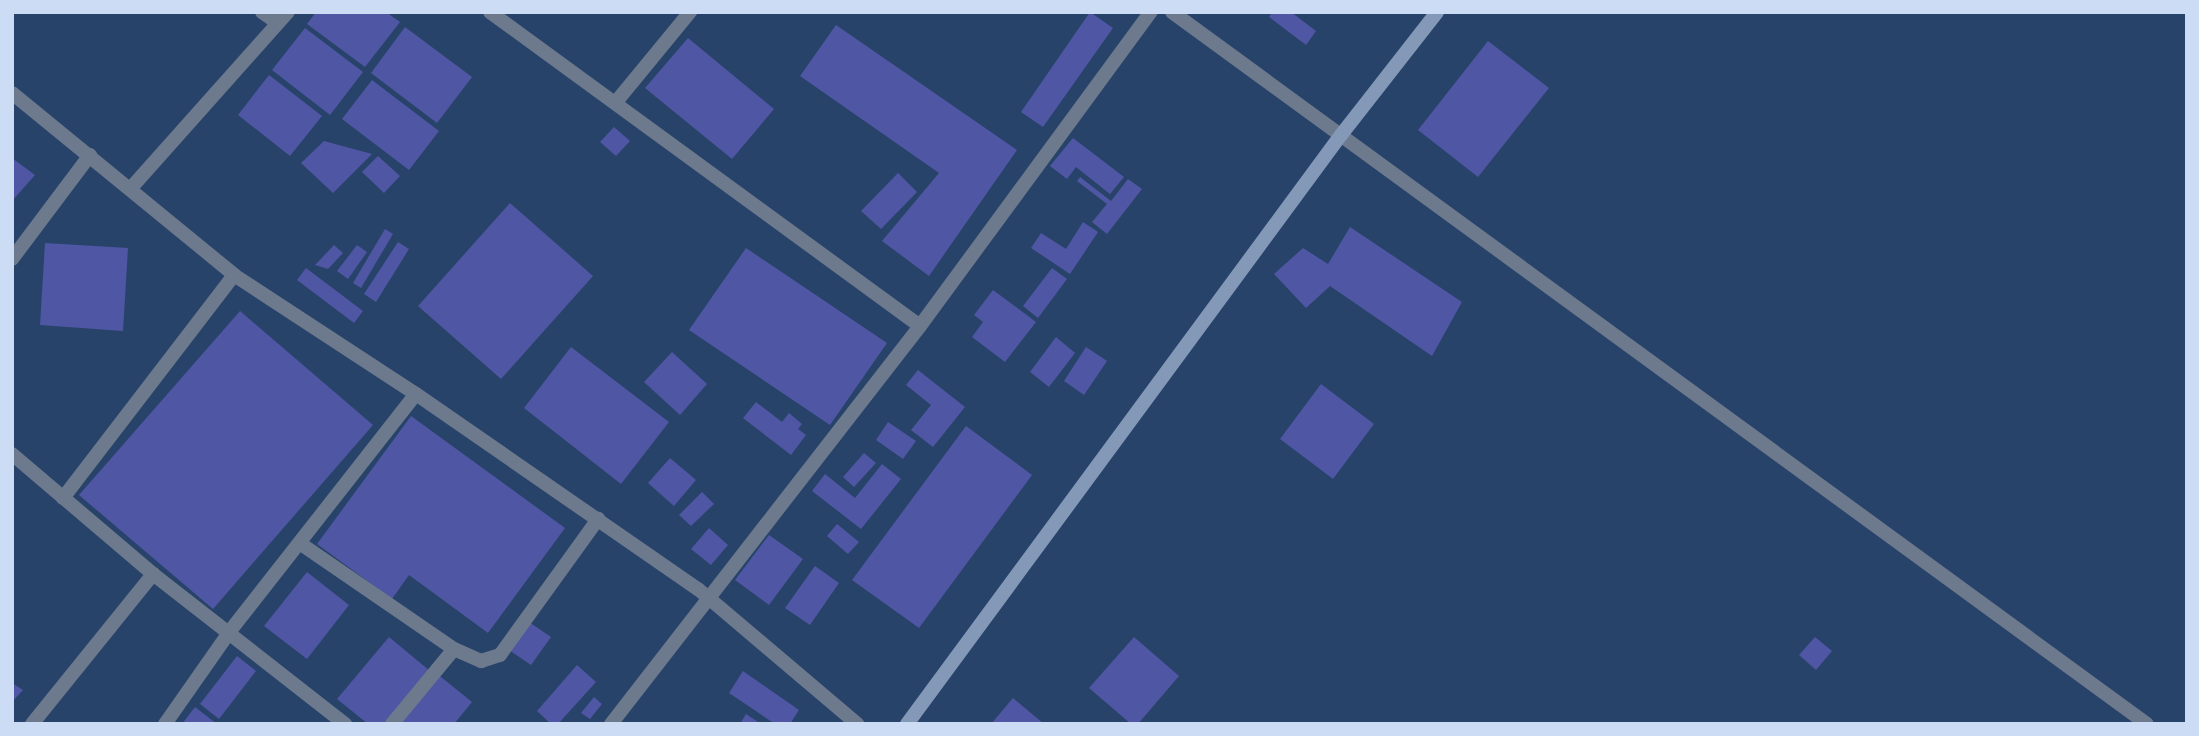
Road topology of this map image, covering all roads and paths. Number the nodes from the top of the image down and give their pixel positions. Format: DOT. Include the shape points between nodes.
graph roads {
  1 [pos="262,12"];
  2 [pos="288,12"];
  3 [pos="489,12"];
  4 [pos="690,12"];
  5 [pos="1151,12"];
  6 [pos="1172,12"];
  7 [pos="1437,12"];
  8 [pos="278,23"];
  9 [pos="12,93"];
  10 [pos="616,102"];
  11 [pos="1341,135"];
  12 [pos="90,155"];
  13 [pos="131,188"];
  14 [pos="12,259"];
  15 [pos="234,275"];
  16 [pos="920,326"];
  17 [pos="416,394"];
  18 [pos="12,454"];
  19 [pos="63,498"];
  20 [pos="598,519"];
  21 [pos="301,544"];
  22 [pos="153,574"];
  23 [pos="707,597"];
  24 [pos="230,631"];
  25 [pos="454,649"];
  26 [pos="32,724"];
  27 [pos="164,724"];
  28 [pos="345,724"];
  29 [pos="392,724"];
  30 [pos="611,724"];
  31 [pos="857,724"];
  32 [pos="907,724"];
  33 [pos="2147,724"];
  1 -- 8 [label="street"];
  2 -- 8 [label="street"];
  3 -- 10 [label="street"];
  4 -- 10 [label="street"];
  5 -- 16 [label="street"];
  6 -- 11 [label="street"];
  7 -- 11 [label="street"];
  8 -- 13 [label="street"];
  9 -- 12 [label="street"];
  10 -- 16 [label="street"];
  11 -- 32 [label="street"];
  11 -- 33 [label="street"];
  12 -- 13 [label="street"];
  12 -- 14 [label="street"];
  13 -- 15 [label="street"];
  15 -- 17 [label="street"];
  15 -- 19 [label="street"];
  16 -- 23 [label="street"];
  17 -- 20 [label="street"];
  17 -- 21 [label="street"];
  18 -- 19 [label="street"];
  19 -- 22 [label="street"];
  20 -- 23 [label="street"];
  20 -- 25 [label="street" via="500,655 472,660"];
  21 -- 24 [label="street"];
  21 -- 25 [label="street"];
  22 -- 24 [label="street"];
  22 -- 26 [label="street"];
  23 -- 30 [label="street"];
  23 -- 31 [label="street"];
  24 -- 27 [label="street"];
  24 -- 28 [label="street"];
  25 -- 29 [label="street"];
}
